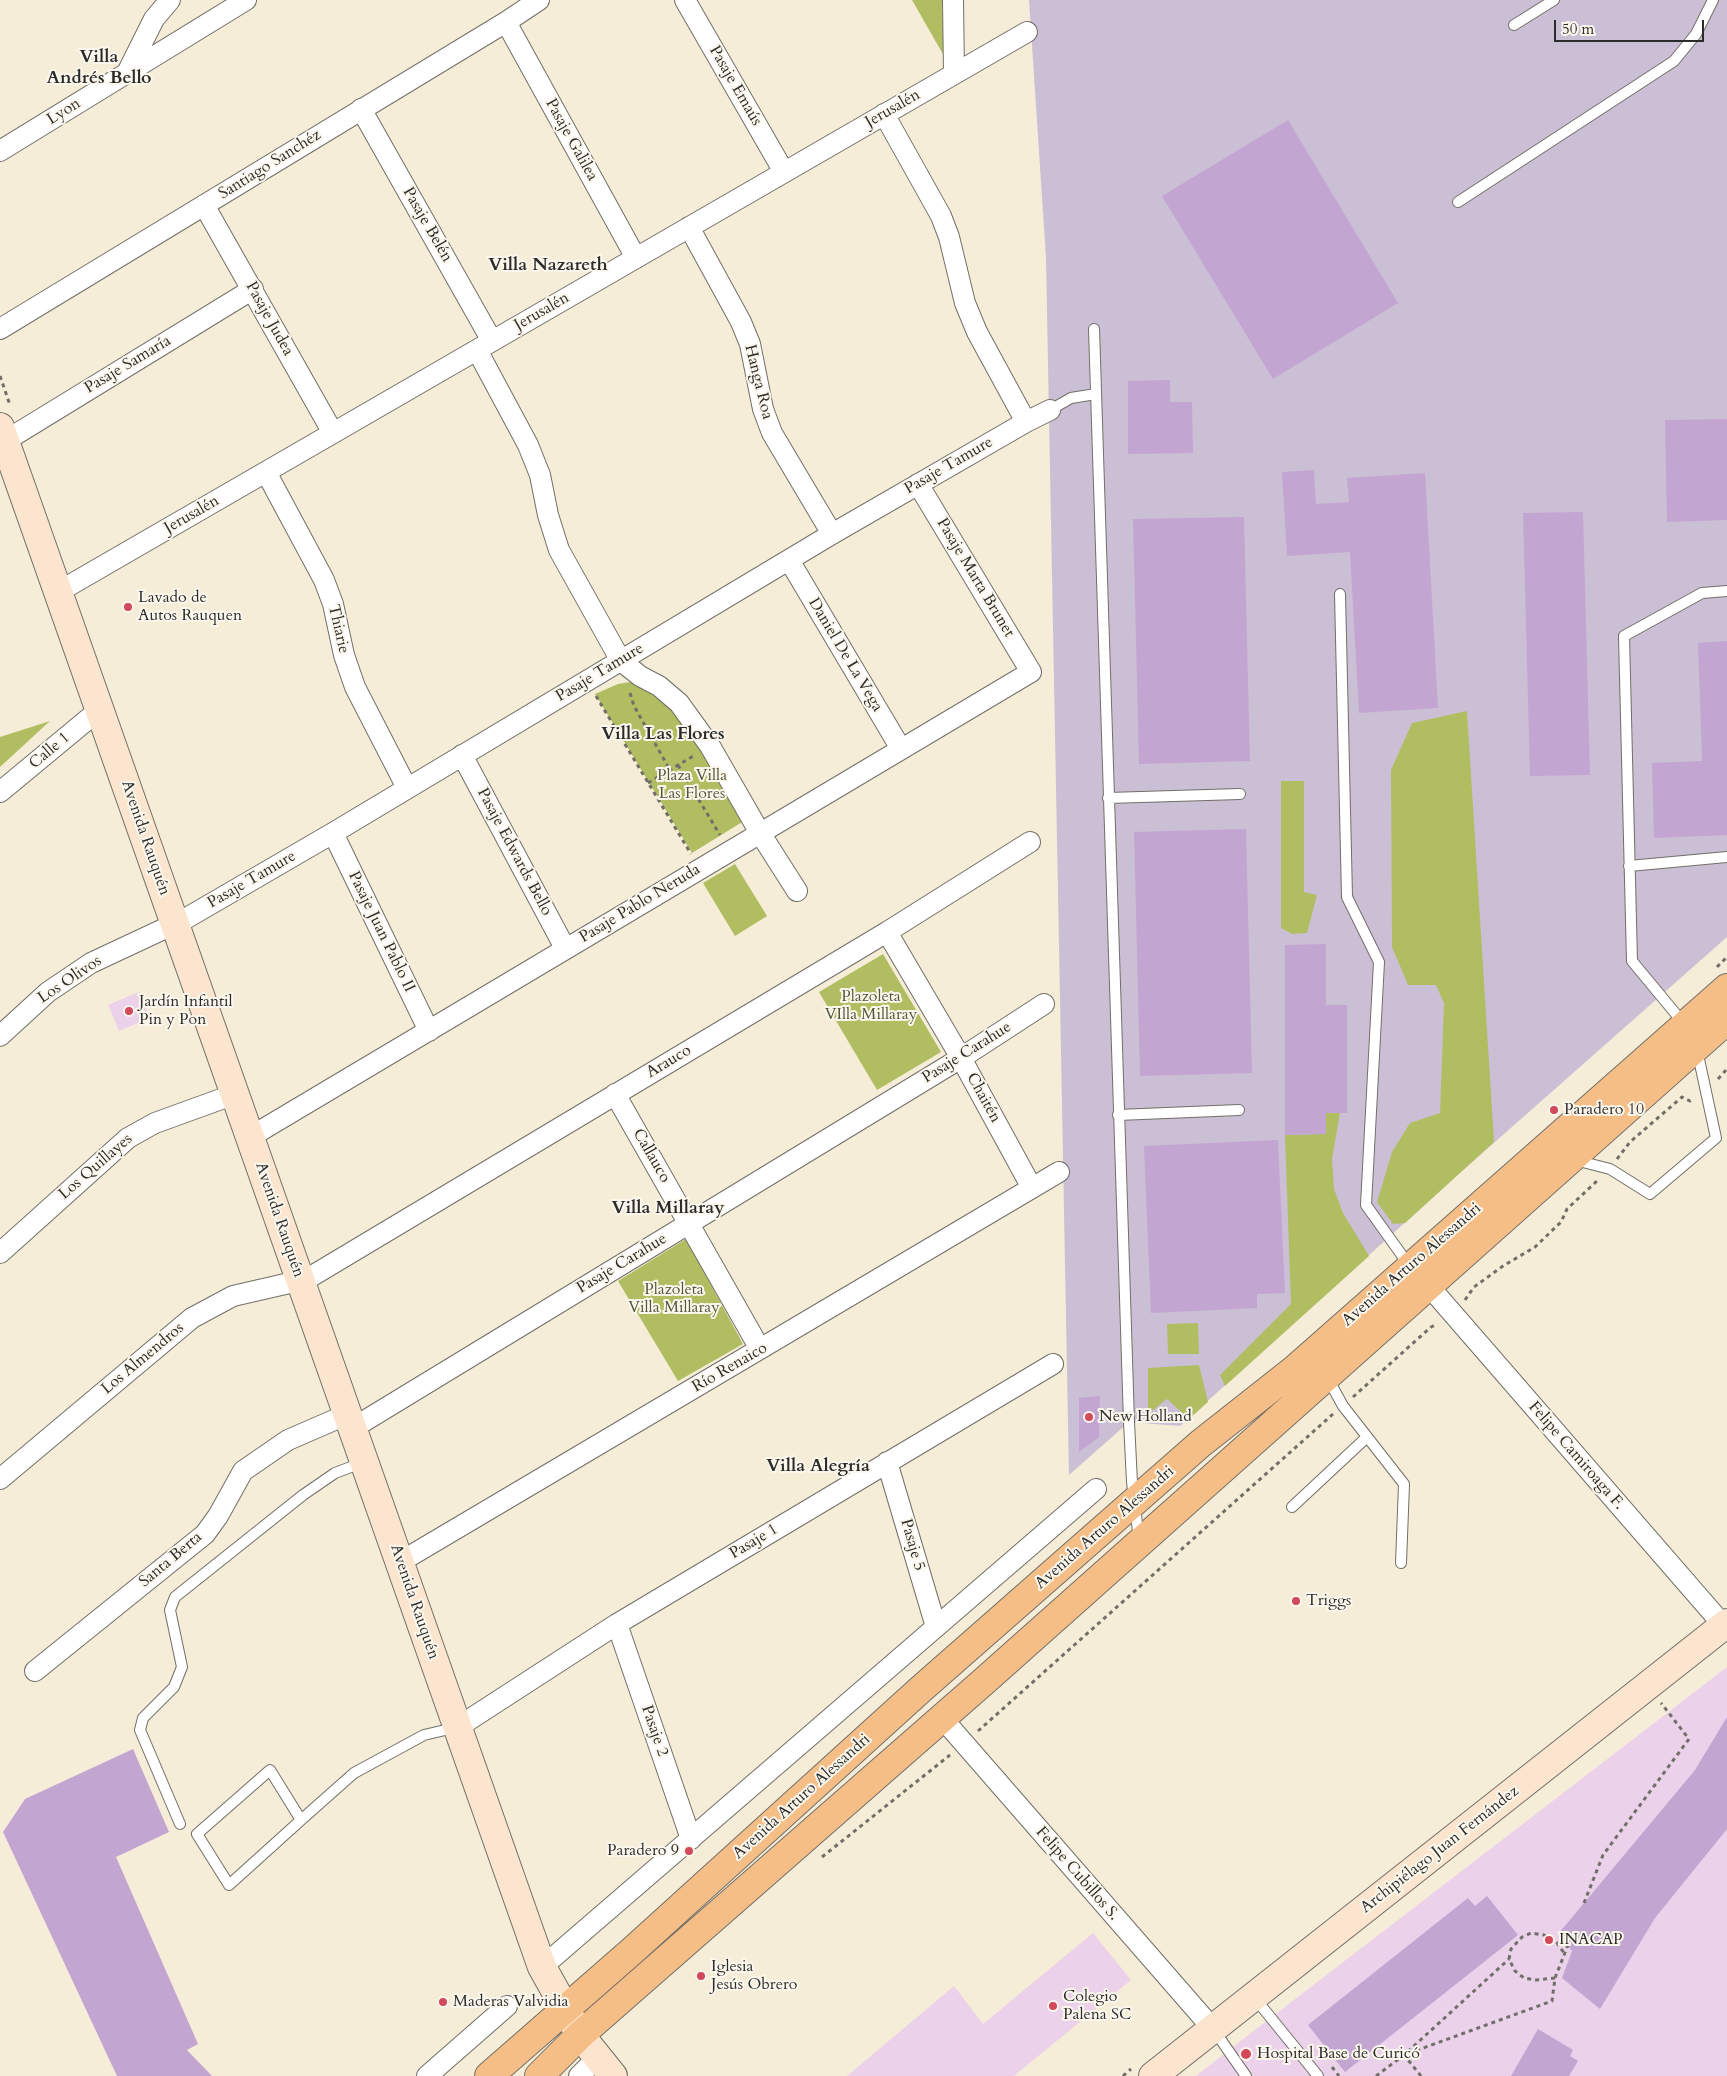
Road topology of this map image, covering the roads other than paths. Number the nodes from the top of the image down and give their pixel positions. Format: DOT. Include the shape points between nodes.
graph roads {
  1 [pos="170,0"];
  2 [pos="246,0"];
  3 [pos="538,0"];
  4 [pos="953,0"];
  5 [pos="1554,0"];
  6 [pos="1713,0"];
  7 [pos="691,2"];
  8 [pos="506,22"];
  9 [pos="1514,26"];
  10 [pos="1027,32"];
  11 [pos="127,73"];
  12 [pos="954,74"];
  13 [pos="361,109"];
  14 [pos="884,114"];
  15 [pos="0,151"];
  16 [pos="784,172"];
  17 [pos="1458,202"];
  18 [pos="204,206"];
  19 [pos="689,227"];
  20 [pos="636,258"];
  21 [pos="252,289"];
  22 [pos="0,329"];
  23 [pos="1094,329"];
  24 [pos="485,345"];
  25 [pos="1096,394"];
  26 [pos="1050,410"];
  27 [pos="1026,422"];
  28 [pos="333,433"];
  29 [pos="2,434"];
  30 [pos="266,472"];
  31 [pos="918,484"];
  32 [pos="832,534"];
  33 [pos="789,560"];
  34 [pos="1727,591"];
  35 [pos="58,592"];
  36 [pos="1340,594"];
  37 [pos="621,661"];
  38 [pos="1031,672"];
  39 [pos="100,710"];
  40 [pos="901,749"];
  41 [pos="462,755"];
  42 [pos="407,788"];
  43 [pos="0,792"];
  44 [pos="1240,794"];
  45 [pos="1108,798"];
  46 [pos="332,833"];
  47 [pos="760,833"];
  48 [pos="1030,842"];
  49 [pos="1727,858"];
  50 [pos="1629,866"];
  51 [pos="797,891"];
  52 [pos="175,924"];
  53 [pos="887,932"];
  54 [pos="565,948"];
  55 [pos="1727,988"];
  56 [pos="1044,1004"];
  57 [pos="1727,1020"];
  58 [pos="429,1031"];
  59 [pos="0,1036"];
  60 [pos="1691,1036"];
  61 [pos="961,1058"];
  62 [pos="235,1094"];
  63 [pos="616,1094"];
  64 [pos="1239,1110"];
  65 [pos="1118,1115"];
  66 [pos="250,1137"];
  67 [pos="1571,1159"];
  68 [pos="1059,1172"];
  69 [pos="1032,1188"];
  70 [pos="689,1223"];
  71 [pos="0,1253"];
  72 [pos="1408,1268"];
  73 [pos="304,1280"];
  74 [pos="1428,1285"];
  75 [pos="760,1350"];
  76 [pos="1053,1364"];
  77 [pos="1326,1376"];
  78 [pos="350,1421"];
  79 [pos="1367,1437"];
  80 [pos="365,1462"];
  81 [pos="887,1462"];
  82 [pos="0,1479"];
  83 [pos="1096,1489"];
  84 [pos="1135,1502"];
  85 [pos="1292,1507"];
  86 [pos="1139,1542"];
  87 [pos="400,1562"];
  88 [pos="1401,1563"];
  89 [pos="617,1624"];
  90 [pos="1725,1625"];
  91 [pos="936,1627"];
  92 [pos="35,1671"];
  93 [pos="942,1718"];
  94 [pos="458,1727"];
  95 [pos="301,1820"];
  96 [pos="180,1824"];
  97 [pos="691,1839"];
  98 [pos="542,1966"];
  99 [pos="1254,1996"];
  100 [pos="507,2006"];
  101 [pos="566,2009"];
  102 [pos="1213,2029"];
  103 [pos="580,2035"];
  104 [pos="596,2070"];
  105 [pos="428,2076"];
  106 [pos="489,2076"];
  107 [pos="539,2076"];
  108 [pos="1153,2076"];
  109 [pos="1246,2076"];
  110 [pos="1318,2076"];
  1 -- 11 [label="street" via="154,19"];
  2 -- 11 [label="street, Lyon"];
  3 -- 8 [label="street, Santiago Sanchéz"];
  4 -- 12 [label="street"];
  5 -- 9 [label="lane"];
  6 -- 17 [label="lane" via="1696,34 1674,60"];
  7 -- 16 [label="street, Pasaje Emaús"];
  8 -- 13 [label="street, Santiago Sanchéz"];
  8 -- 20 [label="street, Pasaje Galilea"];
  10 -- 12 [label="street, Jerusalén"];
  11 -- 15 [label="street, Lyon"];
  12 -- 14 [label="street, Jerusalén"];
  13 -- 18 [label="street, Santiago Sanchéz"];
  13 -- 24 [label="street, Pasaje Belén"];
  14 -- 16 [label="street, Jerusalén"];
  14 -- 27 [label="street" via="941,216 965,303 977,332"];
  16 -- 19 [label="street, Jerusalén"];
  18 -- 21 [label="street, Pasaje Judea"];
  18 -- 22 [label="street, Santiago Sanchéz"];
  19 -- 20 [label="street, Jerusalén"];
  19 -- 32 [label="street, Hanga Roa" via="750,344 762,409 772,433"];
  20 -- 24 [label="street, Jerusalén"];
  21 -- 28 [label="street, Pasaje Judea"];
  21 -- 29 [label="street, Pasaje Samaría"];
  23 -- 25 [label="lane"];
  24 -- 28 [label="street, Jerusalén"];
  24 -- 37 [label="street, Pasaje Belén" via="540,475 559,550"];
  25 -- 26 [label="lane" via="1071,398"];
  25 -- 45 [label="lane"];
  26 -- 27 [label="street, Pasaje Tamure"];
  27 -- 31 [label="street, Pasaje Tamure"];
  28 -- 30 [label="street, Jerusalén"];
  29 -- 35 [label="main road, Avenida Rauquén"];
  30 -- 35 [label="street, Jerusalén"];
  30 -- 42 [label="street, Thiarie" via="324,580 355,687"];
  31 -- 32 [label="street, Pasaje Tamure"];
  31 -- 38 [label="street, Pasaje Marta Brunet"];
  32 -- 33 [label="street, Pasaje Tamure"];
  33 -- 37 [label="street, Pasaje Tamure"];
  33 -- 40 [label="street, Daniel De La Vega"];
  34 -- 50 [label="lane" via="1702,593 1624,636"];
  35 -- 39 [label="main road, Avenida Rauquén"];
  36 -- 72 [label="lane" via="1347,897 1378,962 1366,1205"];
  37 -- 41 [label="street, Pasaje Tamure"];
  37 -- 47 [label="street" via="660,686 679,703 710,746"];
  38 -- 40 [label="street, Pasaje Pablo Neruda"];
  39 -- 43 [label="street, Calle 1"];
  39 -- 52 [label="main road, Avenida Rauquén"];
  40 -- 47 [label="street, Pasaje Pablo Neruda"];
  41 -- 42 [label="street, Pasaje Tamure"];
  41 -- 54 [label="street, Pasaje Edwards Bello"];
  42 -- 46 [label="street, Pasaje Tamure"];
  44 -- 45 [label="lane"];
  45 -- 65 [label="lane"];
  46 -- 52 [label="street, Pasaje Tamure"];
  46 -- 58 [label="street, Pasaje Juan Pablo II"];
  47 -- 51 [label="street"];
  47 -- 54 [label="street, Pasaje Pablo Neruda"];
  48 -- 53 [label="street, Arauco"];
  49 -- 50 [label="lane"];
  50 -- 60 [label="lane" via="1632,961"];
  52 -- 59 [label="street, Los Olivos" via="91,963 48,992"];
  52 -- 62 [label="main road, Avenida Rauquén"];
  53 -- 61 [label="street, Chaitén"];
  53 -- 63 [label="street, Arauco"];
  54 -- 58 [label="street, Pasaje Pablo Neruda"];
  55 -- 60 [label="main road, Avenida Arturo Alessandri"];
  56 -- 61 [label="street, Pasaje Carahue"];
  57 -- 60 [label="main road, Avenida Arturo Alessandri"];
  58 -- 66 [label="street, Pasaje Pablo Neruda"];
  60 -- 67 [label="main road, Avenida Arturo Alessandri"];
  60 -- 67 [label="lane" via="1716,1138 1650,1194 1610,1169"];
  60 -- 72 [label="main road, Avenida Arturo Alessandri"];
  61 -- 69 [label="street, Chaitén"];
  61 -- 70 [label="street, Pasaje Carahue"];
  62 -- 66 [label="main road, Avenida Rauquén"];
  62 -- 71 [label="street, Los Quillayes" via="155,1123 128,1138"];
  63 -- 70 [label="street, Callauco"];
  63 -- 73 [label="street, Arauco"];
  64 -- 65 [label="lane"];
  65 -- 84 [label="lane"];
  66 -- 73 [label="main road, Avenida Rauquén"];
  67 -- 74 [label="main road, Avenida Arturo Alessandri"];
  68 -- 69 [label="street, Río Renaico"];
  69 -- 75 [label="street, Río Renaico"];
  70 -- 75 [label="street, Callauco"];
  70 -- 78 [label="street, Pasaje Carahue"];
  72 -- 84 [label="main road, Avenida Arturo Alessandri" via="1295,1369 1200,1444"];
  73 -- 78 [label="main road, Avenida Rauquén"];
  73 -- 82 [label="street, Los Almendros" via="233,1296 192,1318"];
  74 -- 77 [label="main road, Avenida Arturo Alessandri"];
  74 -- 90 [label="street, Felipe Camiroaga F."];
  75 -- 87 [label="street, Río Renaico"];
  76 -- 81 [label="street, Pasaje 1"];
  77 -- 79 [label="lane" via="1343,1406"];
  77 -- 86 [label="main road, Avenida Arturo Alessandri"];
  78 -- 80 [label="main road, Avenida Rauquén"];
  78 -- 92 [label="street, Santa Berta" via="288,1440 243,1471 204,1534"];
  79 -- 85 [label="lane"];
  79 -- 88 [label="lane" via="1404,1484"];
  80 -- 87 [label="main road, Avenida Rauquén"];
  80 -- 96 [label="lane" via="336,1473 303,1495 175,1597 170,1610 182,1667 174,1687 143,1718 140,1730"];
  81 -- 89 [label="street, Pasaje 1"];
  81 -- 91 [label="street, Pasaje 5"];
  83 -- 91 [label="street"];
  84 -- 86 [label="lane"];
  84 -- 101 [label="main road, Avenida Arturo Alessandri"];
  86 -- 93 [label="main road, Avenida Arturo Alessandri"];
  87 -- 94 [label="main road, Avenida Rauquén"];
  89 -- 94 [label="street, Pasaje 1"];
  89 -- 97 [label="street, Pasaje 2"];
  90 -- 99 [label="main road, Archipiélago Juan Fernández"];
  91 -- 97 [label="street"];
  93 -- 102 [label="street, Felipe Cubillos S."];
  93 -- 103 [label="main road, Avenida Arturo Alessandri"];
  94 -- 95 [label="lane" via="424,1735 354,1773"];
  94 -- 98 [label="main road, Avenida Rauquén"];
  95 -- 95 [label="lane" via="229,1885 197,1834 270,1770"];
  97 -- 98 [label="street"];
  98 -- 101 [label="main road, Avenida Rauquén"];
  99 -- 102 [label="main road, Archipiélago Juan Fernández"];
  99 -- 110 [label="lane"];
  100 -- 105 [label="street"];
  101 -- 103 [label="main road, Avenida Rauquén"];
  101 -- 106 [label="main road, Avenida Arturo Alessandri"];
  102 -- 108 [label="main road, Archipiélago Juan Fernández"];
  102 -- 109 [label="lane"];
  103 -- 104 [label="main road, Avenida Rauquén"];
  103 -- 107 [label="main road, Avenida Arturo Alessandri"];
}
